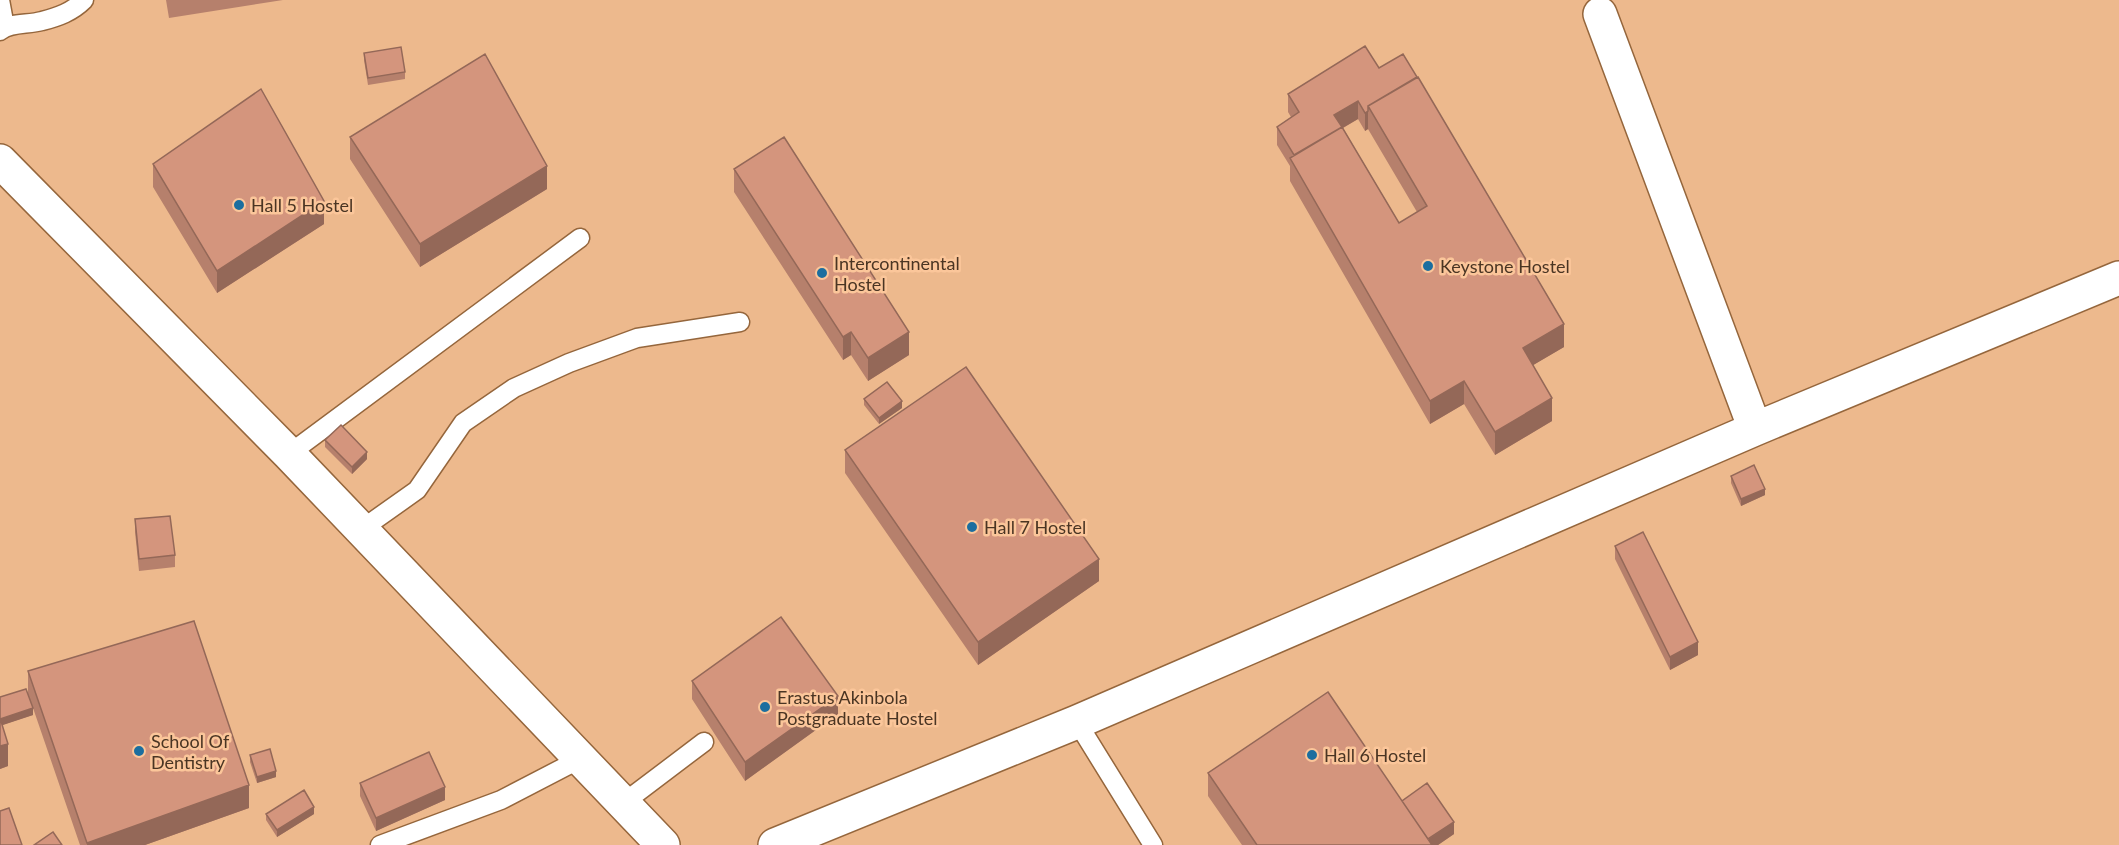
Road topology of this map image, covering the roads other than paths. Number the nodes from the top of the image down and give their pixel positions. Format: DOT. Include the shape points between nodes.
graph roads {
  1 [pos="0,0"];
  2 [pos="84,0"];
  3 [pos="1600,14"];
  4 [pos="2,29"];
  5 [pos="0,161"];
  6 [pos="580,238"];
  7 [pos="2119,278"];
  8 [pos="740,322"];
  9 [pos="1755,429"];
  10 [pos="289,454"];
  11 [pos="362,529"];
  12 [pos="1077,722"];
  13 [pos="704,742"];
  14 [pos="582,758"];
  15 [pos="622,804"];
  16 [pos="380,845"];
  17 [pos="663,845"];
  18 [pos="775,845"];
  19 [pos="1153,845"];
  1 -- 4 [label="lane"];
  2 -- 4 [label="lane" via="72,12"];
  3 -- 9 [label="street"];
  5 -- 10 [label="street"];
  6 -- 10 [label="lane"];
  7 -- 9 [label="street"];
  8 -- 11 [label="lane" via="637,338 514,388 463,423 417,490"];
  9 -- 12 [label="street"];
  10 -- 11 [label="street"];
  11 -- 14 [label="street"];
  12 -- 18 [label="street"];
  12 -- 19 [label="lane"];
  13 -- 15 [label="lane"];
  14 -- 15 [label="street"];
  14 -- 16 [label="lane" via="501,800"];
  15 -- 17 [label="street"];
}
